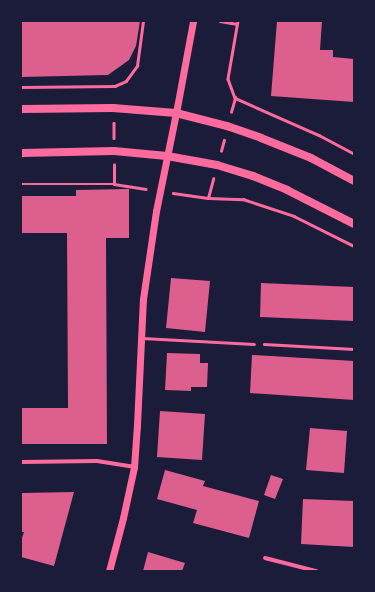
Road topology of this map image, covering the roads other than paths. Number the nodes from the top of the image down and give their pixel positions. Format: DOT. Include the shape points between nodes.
graph roads {
  1 [pos="193,21"];
  2 [pos="21,109"];
  3 [pos="176,113"];
  4 [pos="21,153"];
  5 [pos="167,156"];
  6 [pos="354,181"];
  7 [pos="354,224"];
  8 [pos="140,338"];
  9 [pos="254,344"];
  10 [pos="21,462"];
  11 [pos="134,468"];
  12 [pos="265,558"];
  13 [pos="109,571"];
  14 [pos="316,571"];
  1 -- 3 [label="street"];
  2 -- 3 [label="main road" via="113,108"];
  3 -- 5 [label="street"];
  3 -- 6 [label="main road" via="228,126 311,158"];
  4 -- 5 [label="main road" via="114,151"];
  5 -- 7 [label="main road" via="216,165 253,176"];
  5 -- 8 [label="street" via="156,211"];
  8 -- 9 [label="lane"];
  8 -- 11 [label="street"];
  10 -- 11 [label="street" via="97,461"];
  11 -- 13 [label="street"];
  12 -- 14 [label="street"];
}
